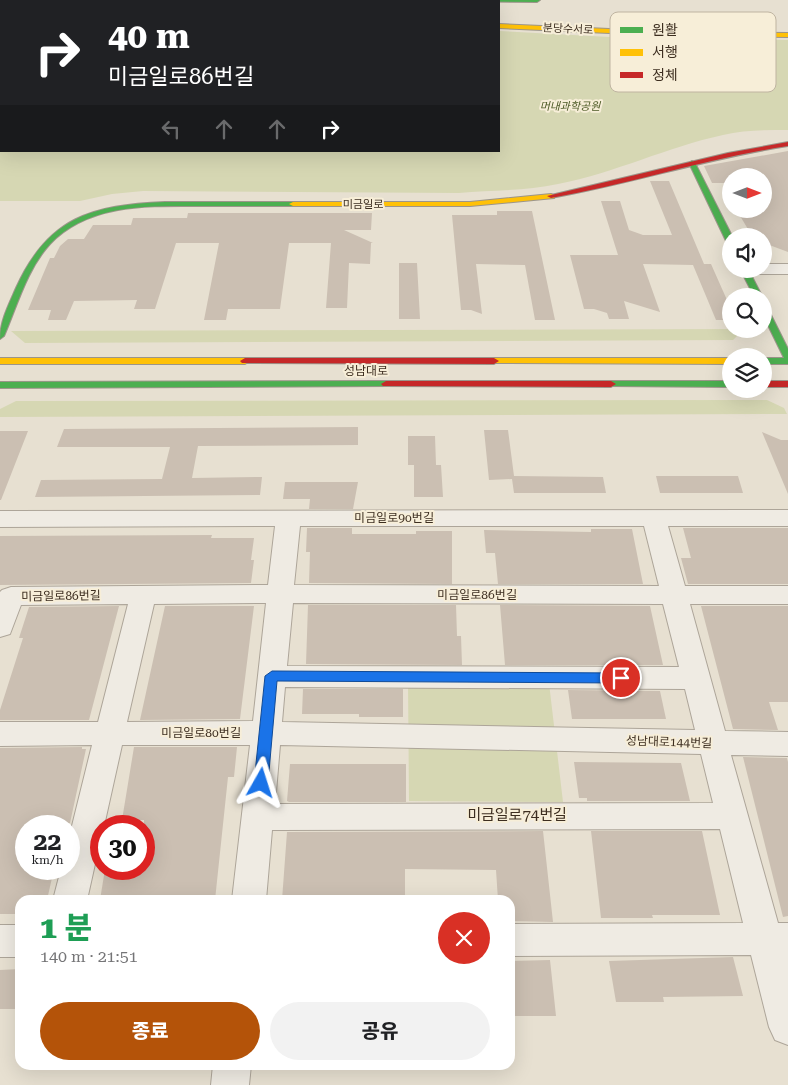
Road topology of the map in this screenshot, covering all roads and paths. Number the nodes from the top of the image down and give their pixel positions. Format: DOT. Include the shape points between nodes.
graph roads {
  1 [pos="500,0"];
  2 [pos="537,0"];
  3 [pos="500,18"];
  4 [pos="500,21"];
  5 [pos="500,26"];
  6 [pos="610,27"];
  7 [pos="610,27"];
  8 [pos="610,31"];
  9 [pos="788,144"];
  10 [pos="692,163"];
  11 [pos="724,228"];
  12 [pos="772,269"];
  13 [pos="788,269"];
  14 [pos="772,326"];
  15 [pos="0,336"];
  16 [pos="788,360"];
  17 [pos="0,361"];
  18 [pos="722,361"];
  19 [pos="772,361"];
  20 [pos="722,384"];
  21 [pos="772,384"];
  22 [pos="788,384"];
  23 [pos="0,385"];
  24 [pos="654,518"];
  25 [pos="788,518"];
  26 [pos="0,519"];
  27 [pos="288,519"];
  28 [pos="280,594"];
  29 [pos="143,595"];
  30 [pos="674,595"];
  31 [pos="788,595"];
  32 [pos="0,627"];
  33 [pos="272,676"];
  34 [pos="696,678"];
  35 [pos="110,733"];
  36 [pos="266,733"];
  37 [pos="0,734"];
  38 [pos="402,736"];
  39 [pos="713,744"];
  40 [pos="788,744"];
  41 [pos="733,816"];
  42 [pos="257,817"];
  43 [pos="71,895"];
  44 [pos="249,895"];
  45 [pos="776,939"];
  46 [pos="515,940"];
  47 [pos="0,941"];
  48 [pos="15,941"];
  49 [pos="788,1027"];
  50 [pos="232,1070"];
  51 [pos="230,1085"];
  1 -- 2 [label="main road"];
  3 -- 6 [label="main road"];
  4 -- 7 [label="main road, 분당수서로"];
  5 -- 8 [label="main road, 분당수서로"];
  9 -- 10 [label="main road, 미금일로"];
  10 -- 11 [label="main road"];
  10 -- 15 [label="main road, 미금일로" via="595,188 500,202 145,204 102,211 67,226 45,244"];
  12 -- 13 [label="street"];
  14 -- 16 [label="main road"];
  16 -- 19 [label="main road"];
  17 -- 18 [label="main road, 성남대로"];
  20 -- 23 [label="main road, 성남대로"];
  21 -- 22 [label="main road"];
  24 -- 25 [label="street, 미금일로90번길"];
  24 -- 27 [label="street, 미금일로90번길"];
  24 -- 30 [label="street"];
  26 -- 27 [label="street, 미금일로90번길"];
  27 -- 28 [label="street"];
  28 -- 29 [label="street, 미금일로86번길"];
  28 -- 30 [label="street, 미금일로86번길"];
  28 -- 33 [label="street"];
  29 -- 32 [label="street, 미금일로86번길" via="12,596"];
  29 -- 35 [label="street"];
  30 -- 31 [label="street, 미금일로86번길"];
  30 -- 34 [label="street"];
  33 -- 34 [label="street"];
  33 -- 36 [label="street"];
  34 -- 39 [label="street"];
  35 -- 36 [label="street, 미금일로80번길"];
  35 -- 37 [label="street, 미금일로80번길"];
  35 -- 43 [label="street"];
  36 -- 38 [label="street, 미금일로80번길"];
  36 -- 42 [label="street"];
  38 -- 39 [label="street, 성남대로144번길"];
  39 -- 40 [label="street, 성남대로144번길"];
  39 -- 41 [label="street"];
  41 -- 42 [label="street, 미금일로74번길"];
  41 -- 45 [label="street"];
  42 -- 44 [label="street"];
  45 -- 46 [label="street"];
  45 -- 49 [label="street"];
  47 -- 48 [label="street"];
  50 -- 51 [label="street"];
}
